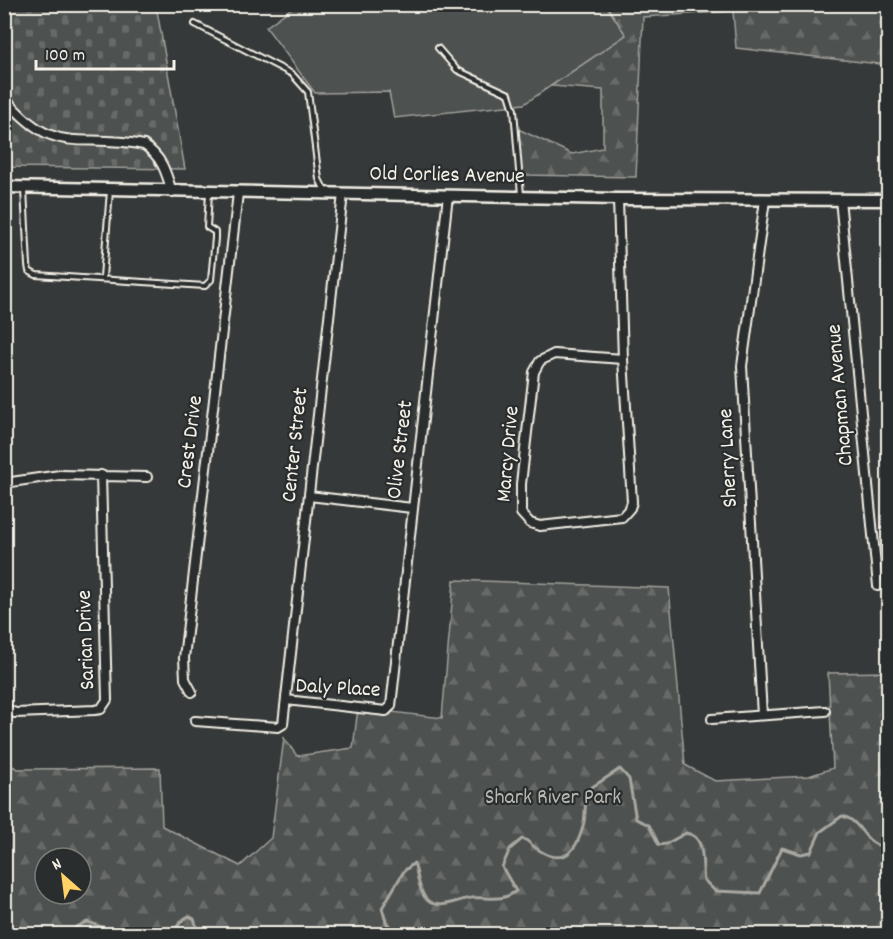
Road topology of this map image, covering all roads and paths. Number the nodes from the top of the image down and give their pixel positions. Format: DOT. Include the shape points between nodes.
graph roads {
  1 [pos="195,24"];
  2 [pos="438,48"];
  3 [pos="4,97"];
  4 [pos="4,187"];
  5 [pos="24,188"];
  6 [pos="110,190"];
  7 [pos="172,192"];
  8 [pos="209,192"];
  9 [pos="238,193"];
  10 [pos="326,194"];
  11 [pos="343,194"];
  12 [pos="448,195"];
  13 [pos="521,196"];
  14 [pos="618,199"];
  15 [pos="840,199"];
  16 [pos="765,200"];
  17 [pos="888,200"];
  18 [pos="104,278"];
  19 [pos="623,359"];
  20 [pos="101,475"];
  21 [pos="147,477"];
  22 [pos="4,483"];
  23 [pos="309,496"];
  24 [pos="412,508"];
  25 [pos="878,586"];
  26 [pos="192,692"];
  27 [pos="286,700"];
  28 [pos="389,709"];
  29 [pos="7,710"];
  30 [pos="825,711"];
  31 [pos="762,715"];
  32 [pos="712,719"];
  33 [pos="195,721"];
  1 -- 10 [label="lane" via="292,74 303,84 308,92 319,179"];
  2 -- 13 [label="lane" via="457,70 509,94 514,110"];
  3 -- 7 [label="street" via="30,124 59,139 144,145 162,162"];
  4 -- 5 [label="street, Old Corlies Avenue"];
  5 -- 6 [label="street, Old Corlies Avenue"];
  5 -- 18 [label="lane" via="29,271 36,275"];
  6 -- 7 [label="street, Old Corlies Avenue"];
  6 -- 18 [label="lane"];
  7 -- 8 [label="street, Old Corlies Avenue"];
  8 -- 9 [label="street, Old Corlies Avenue"];
  8 -- 18 [label="lane" via="207,227 215,232 215,238 211,280 205,286"];
  9 -- 10 [label="street, Old Corlies Avenue"];
  9 -- 26 [label="street, Crest Drive" via="184,658 185,679"];
  10 -- 11 [label="street, Old Corlies Avenue"];
  11 -- 12 [label="street, Old Corlies Avenue"];
  11 -- 23 [label="street, Center Street"];
  12 -- 13 [label="street, Old Corlies Avenue"];
  12 -- 24 [label="street, Olive Street"];
  13 -- 14 [label="street, Old Corlies Avenue"];
  14 -- 16 [label="street, Old Corlies Avenue"];
  14 -- 19 [label="street, Marcy Drive"];
  15 -- 16 [label="street, Old Corlies Avenue"];
  15 -- 17 [label="street, Old Corlies Avenue"];
  15 -- 25 [label="street, Chapman Avenue"];
  16 -- 31 [label="street, Sherry Lane" via="742,366"];
  19 -- 19 [label="street, Marcy Drive" via="630,508 615,519 540,526 530,523 520,508 537,364 554,354"];
  20 -- 21 [label="street"];
  20 -- 22 [label="street" via="60,475"];
  20 -- 29 [label="street, Sarian Drive" via="107,700 101,709 95,710"];
  23 -- 24 [label="street"];
  23 -- 27 [label="street, Center Street"];
  24 -- 28 [label="street, Olive Street"];
  27 -- 28 [label="street, Daly Place"];
  27 -- 33 [label="street, Daly Place" via="283,724 278,727"];
  30 -- 31 [label="street"];
  31 -- 32 [label="street"];
}
